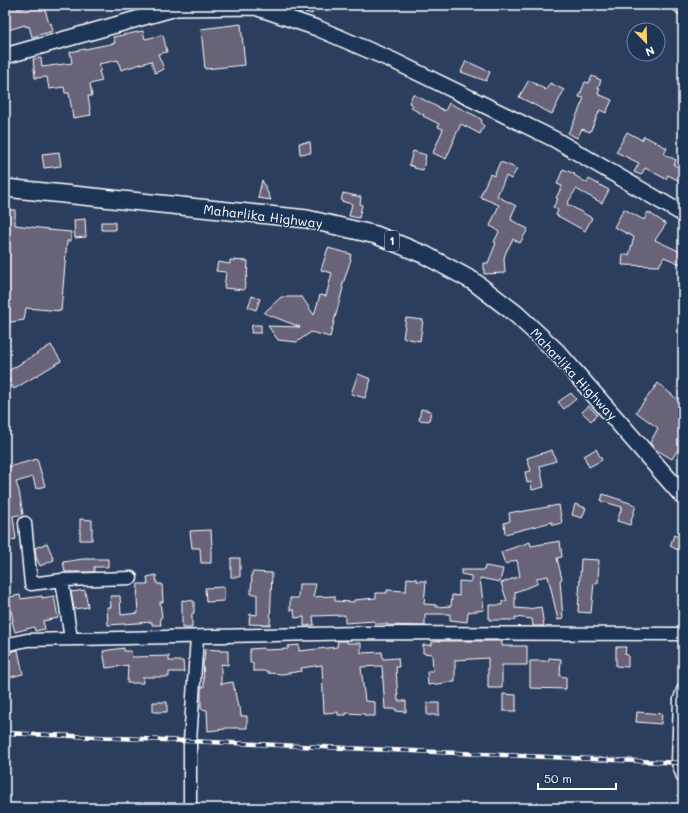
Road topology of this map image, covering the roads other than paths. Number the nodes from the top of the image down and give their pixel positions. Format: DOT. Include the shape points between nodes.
graph roads {
  1 [pos="678,5"];
  2 [pos="255,6"];
  3 [pos="683,9"];
  4 [pos="5,56"];
  5 [pos="5,188"];
  6 [pos="683,214"];
  7 [pos="683,496"];
  8 [pos="25,522"];
  9 [pos="131,578"];
  10 [pos="62,580"];
  11 [pos="683,634"];
  12 [pos="197,637"];
  13 [pos="71,639"];
  14 [pos="5,645"];
  15 [pos="683,690"];
  16 [pos="683,777"];
  17 [pos="190,808"];
  1 -- 3 [label="street"];
  2 -- 4 [label="main road" via="176,8"];
  2 -- 6 [label="main road" via="317,28 394,61 554,139"];
  5 -- 7 [label="highway, Maharlika Highway / 1" via="307,219 376,235 425,255 472,281 516,314 557,352"];
  8 -- 10 [label="street" via="31,584"];
  9 -- 10 [label="street"];
  10 -- 13 [label="street"];
  11 -- 12 [label="street" via="363,633"];
  12 -- 13 [label="street"];
  12 -- 17 [label="street" via="190,741"];
  13 -- 14 [label="street" via="27,640"];
  15 -- 16 [label="street" via="680,699 678,763"];
}
